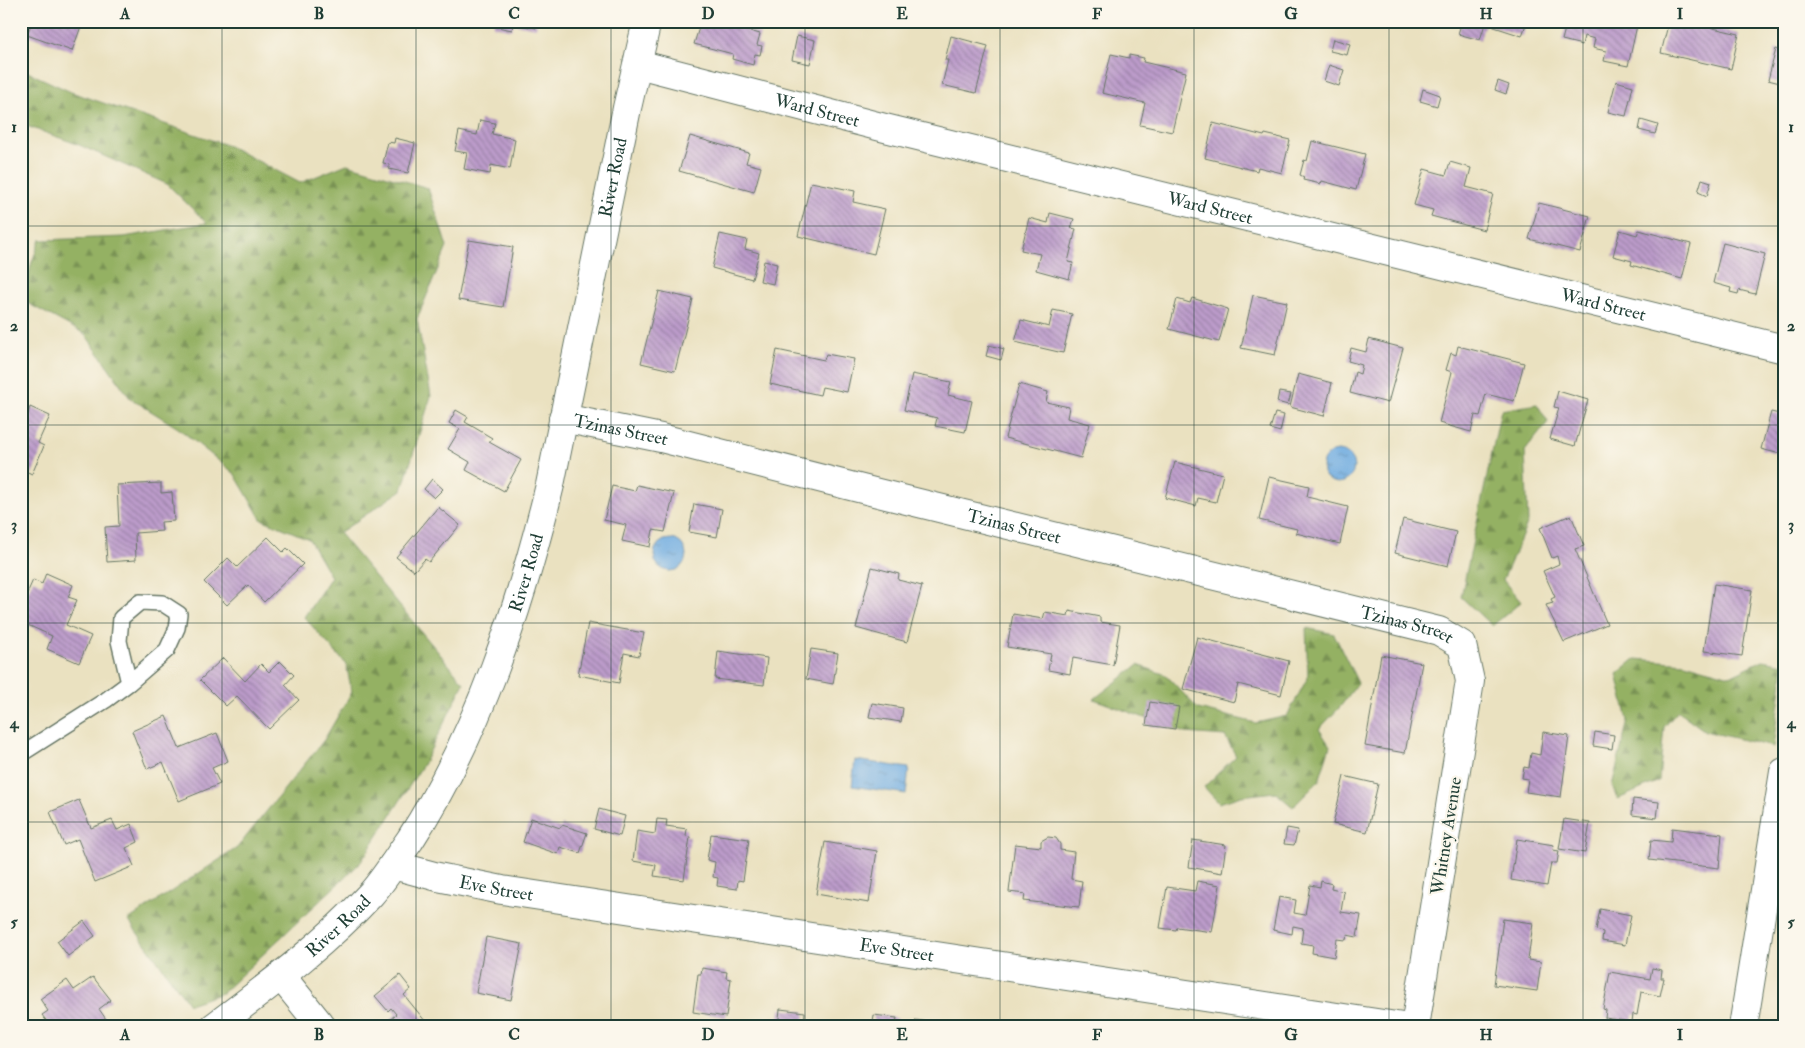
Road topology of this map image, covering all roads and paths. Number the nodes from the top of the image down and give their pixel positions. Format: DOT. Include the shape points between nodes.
graph roads {
  1 [pos="646,21"];
  2 [pos="638,64"];
  3 [pos="1784,349"];
  4 [pos="563,418"];
  5 [pos="1462,646"];
  6 [pos="129,683"];
  7 [pos="21,754"];
  8 [pos="1784,772"];
  9 [pos="393,865"];
  10 [pos="281,976"];
  11 [pos="214,1027"];
  12 [pos="322,1027"];
  13 [pos="1403,1027"];
  14 [pos="1415,1027"];
  15 [pos="1743,1027"];
  1 -- 2 [label="street, River Road"];
  2 -- 3 [label="street, Ward Street"];
  2 -- 4 [label="street, River Road"];
  4 -- 5 [label="street, Tzinas Street" via="661,438 1439,631"];
  4 -- 9 [label="street, River Road" via="540,527 500,652 452,766 427,813"];
  5 -- 14 [label="street, Whitney Avenue" via="1470,682"];
  6 -- 6 [label="lane" via="167,650 177,628 179,614 162,603 140,602 121,618 119,641"];
  6 -- 7 [label="lane" via="78,720"];
  8 -- 15 [label="street"];
  9 -- 10 [label="street, River Road" via="372,894 346,921"];
  9 -- 13 [label="street, Eve Street" via="502,890"];
  10 -- 11 [label="street, River Road"];
  10 -- 12 [label="street"];
}
